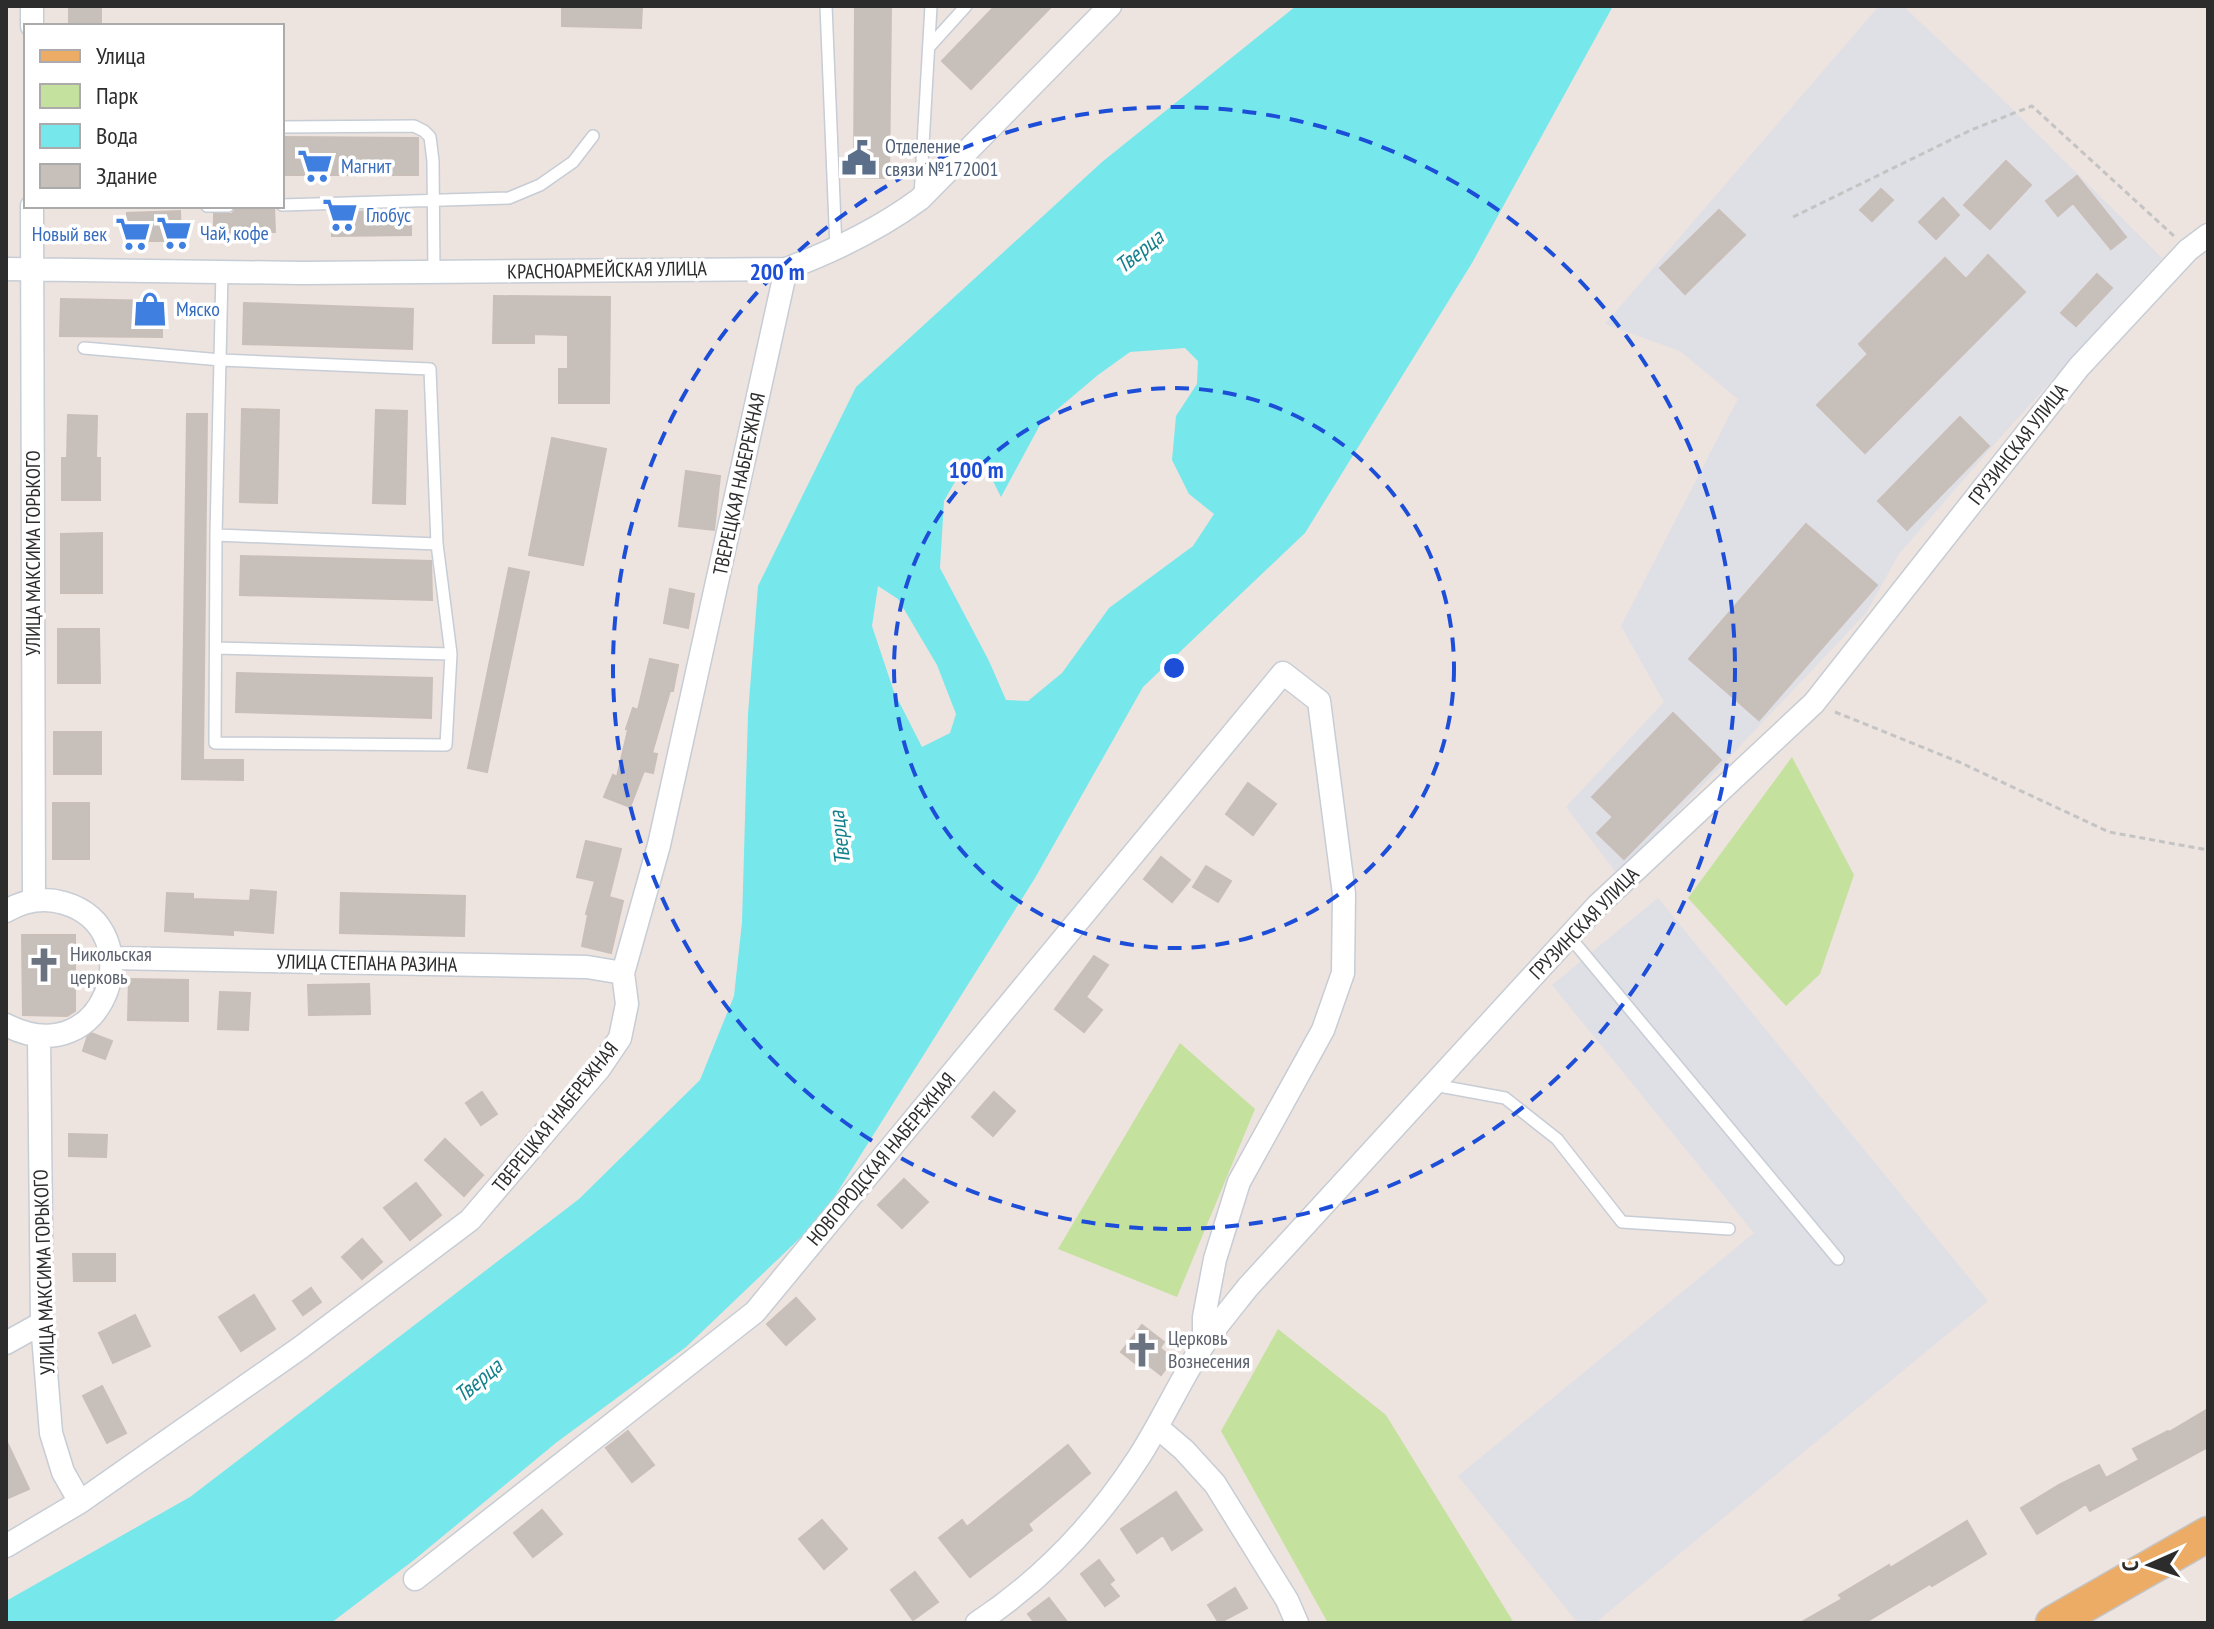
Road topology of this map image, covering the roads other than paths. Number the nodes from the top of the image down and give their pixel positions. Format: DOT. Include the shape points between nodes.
graph roads {
  1 [pos="826,6"];
  2 [pos="931,6"];
  3 [pos="966,6"];
  4 [pos="1110,6"];
  5 [pos="929,47"];
  6 [pos="284,127"];
  7 [pos="593,136"];
  8 [pos="920,199"];
  9 [pos="433,201"];
  10 [pos="284,205"];
  11 [pos="32,208"];
  12 [pos="2208,235"];
  13 [pos="836,250"];
  14 [pos="6,269"];
  15 [pos="32,269"];
  16 [pos="786,269"];
  17 [pos="222,272"];
  18 [pos="434,272"];
  19 [pos="84,348"];
  20 [pos="221,360"];
  21 [pos="216,535"];
  22 [pos="437,544"];
  23 [pos="216,648"];
  24 [pos="451,654"];
  25 [pos="34,900"];
  26 [pos="6,911"];
  27 [pos="1569,936"];
  28 [pos="111,958"];
  29 [pos="623,973"];
  30 [pos="6,1025"];
  31 [pos="39,1036"];
  32 [pos="1433,1085"];
  33 [pos="1729,1229"];
  34 [pos="1838,1259"];
  35 [pos="42,1323"];
  36 [pos="6,1343"];
  37 [pos="1204,1344"];
  38 [pos="1157,1427"];
  39 [pos="80,1502"];
  40 [pos="2208,1534"];
  41 [pos="6,1546"];
  42 [pos="415,1579"];
  43 [pos="977,1623"];
  44 [pos="1297,1623"];
  45 [pos="2053,1623"];
  1 -- 13 [label="lane"];
  2 -- 5 [label="lane"];
  3 -- 5 [label="lane"];
  4 -- 8 [label="street, КРАСНОАРМЕЙСКАЯ УЛИЦА"];
  5 -- 8 [label="lane"];
  6 -- 9 [label="lane" via="414,126 430,137"];
  7 -- 9 [label="lane" via="573,162 509,198"];
  8 -- 13 [label="street, КРАСНОАРМЕЙСКАЯ УЛИЦА"];
  9 -- 10 [label="lane"];
  9 -- 18 [label="lane"];
  11 -- 15 [label="street, УЛИЦА МАКСИМА ГОРЬКОГО"];
  12 -- 27 [label="street, ГРУЗИНСКАЯ УЛИЦА" via="2079,367 1814,703"];
  13 -- 16 [label="street, КРАСНОАРМЕЙСКАЯ УЛИЦА"];
  14 -- 15 [label="street, КРАСНОАРМЕЙСКАЯ УЛИЦА"];
  15 -- 17 [label="street, КРАСНОАРМЕЙСКАЯ УЛИЦА"];
  15 -- 25 [label="street, УЛИЦА МАКСИМА ГОРЬКОГО"];
  16 -- 18 [label="street, КРАСНОАРМЕЙСКАЯ УЛИЦА"];
  16 -- 29 [label="street, ТВЕРЕЦКАЯ НАБЕРЕЖНАЯ" via="659,845"];
  17 -- 18 [label="street, КРАСНОАРМЕЙСКАЯ УЛИЦА"];
  17 -- 20 [label="lane"];
  19 -- 20 [label="lane"];
  20 -- 21 [label="lane"];
  20 -- 22 [label="lane" via="430,369"];
  21 -- 22 [label="lane"];
  21 -- 23 [label="lane"];
  22 -- 24 [label="lane"];
  23 -- 24 [label="lane"];
  23 -- 24 [label="lane" via="215,743 446,745"];
  25 -- 26 [label="street"];
  25 -- 28 [label="street" via="52,899 85,913 106,940"];
  27 -- 32 [label="street, ГРУЗИНСКАЯ УЛИЦА"];
  27 -- 34 [label="lane"];
  28 -- 29 [label="street, УЛИЦА СТЕПАНА РАЗИНА" via="587,967"];
  28 -- 31 [label="street" via="111,978 94,1014 78,1027"];
  29 -- 39 [label="street, ТВЕРЕЦКАЯ НАБЕРЕЖНАЯ" via="627,1004 620,1038 470,1220 300,1348"];
  30 -- 31 [label="street"];
  31 -- 35 [label="street, УЛИЦА МАКСИМА ГОРЬКОГО"];
  32 -- 33 [label="lane" via="1505,1098 1557,1139 1622,1222"];
  32 -- 37 [label="street, ГРУЗИНСКАЯ УЛИЦА" via="1248,1287"];
  35 -- 36 [label="street"];
  35 -- 39 [label="street, УЛИЦА МАКСИМА ГОРЬКОГО" via="51,1433 63,1472"];
  37 -- 38 [label="street, ГРУЗИНСКАЯ УЛИЦА"];
  37 -- 42 [label="street, НОВГОРОДСКАЯ НАБЕРЕЖНАЯ" via="1215,1259 1239,1182 1323,1030 1343,973 1344,894 1319,701 1283,673 755,1312"];
  38 -- 43 [label="street, ГРУЗИНСКАЯ УЛИЦА" via="1087,1526 1047,1569"];
  38 -- 44 [label="street" via="1215,1484"];
  39 -- 41 [label="street, ТВЕРЕЦКАЯ НАБЕРЕЖНАЯ"];
  40 -- 45 [label="main road"];
}
